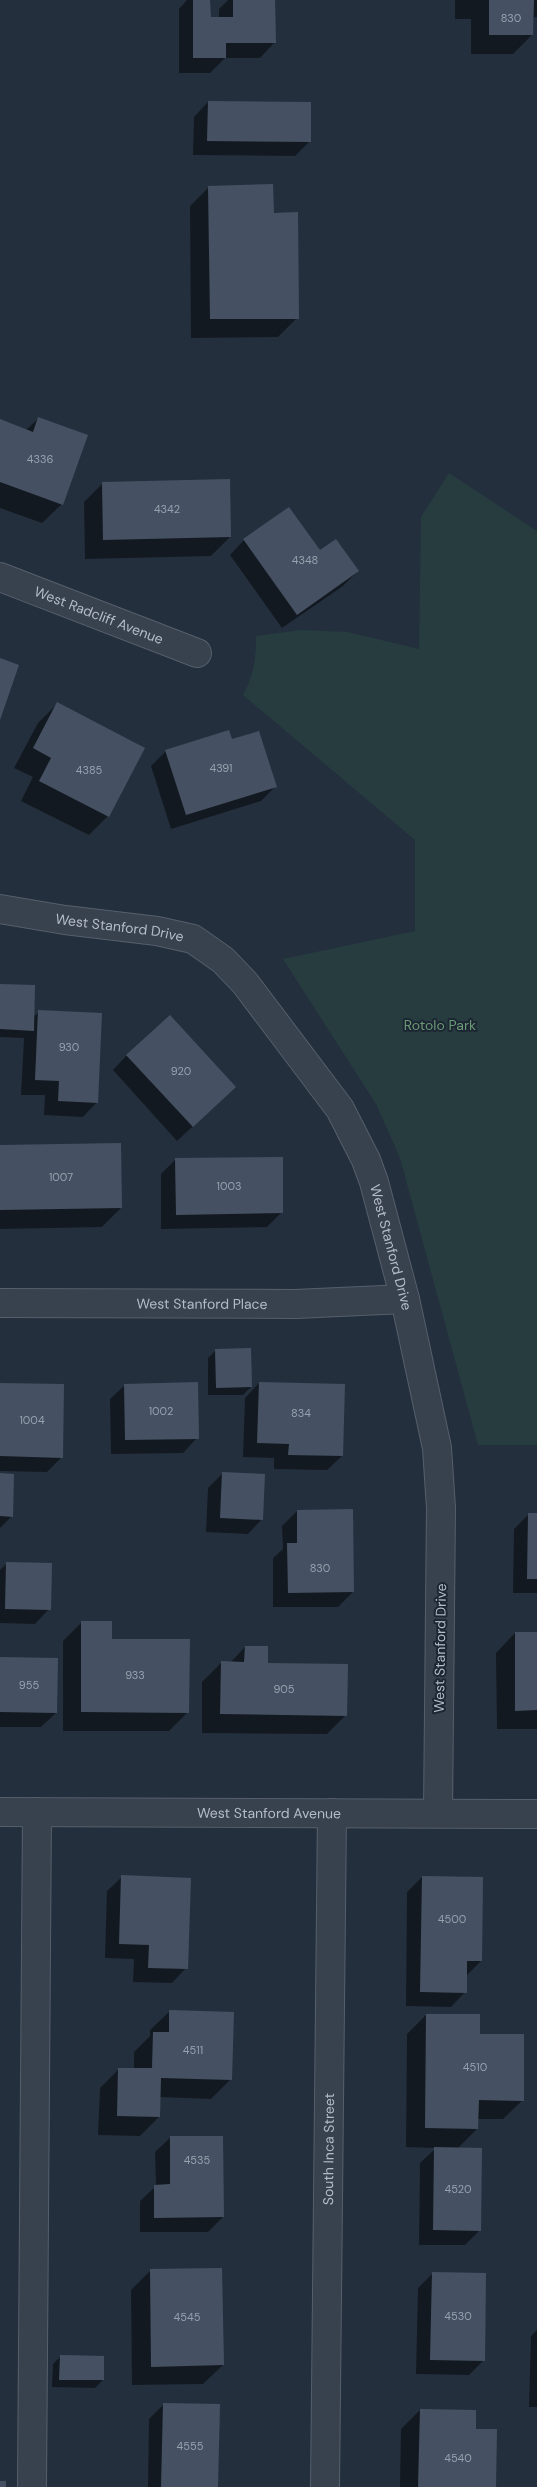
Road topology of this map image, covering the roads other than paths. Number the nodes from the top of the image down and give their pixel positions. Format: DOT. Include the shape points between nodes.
graph roads {
  1 [pos="0,577"];
  2 [pos="197,654"];
  3 [pos="0,909"];
  4 [pos="406,1298"];
  5 [pos="0,1303"];
  6 [pos="0,1812"];
  7 [pos="37,1812"];
  8 [pos="332,1813"];
  9 [pos="438,1813"];
  10 [pos="537,1814"];
  11 [pos="32,2487"];
  12 [pos="324,2487"];
  1 -- 2 [label="street, West Radcliff Avenue"];
  3 -- 4 [label="street, West Stanford Drive" via="178,934 193,939 223,960 245,983 328,1093 352,1131 374,1182"];
  4 -- 5 [label="street, West Stanford Place" via="295,1304"];
  4 -- 9 [label="street, West Stanford Drive" via="440,1479"];
  6 -- 7 [label="street, West Stanford Avenue"];
  7 -- 8 [label="street, West Stanford Avenue"];
  7 -- 11 [label="street"];
  8 -- 9 [label="street, West Stanford Avenue"];
  8 -- 12 [label="street, South Inca Street"];
  9 -- 10 [label="street, West Stanford Avenue"];
}
